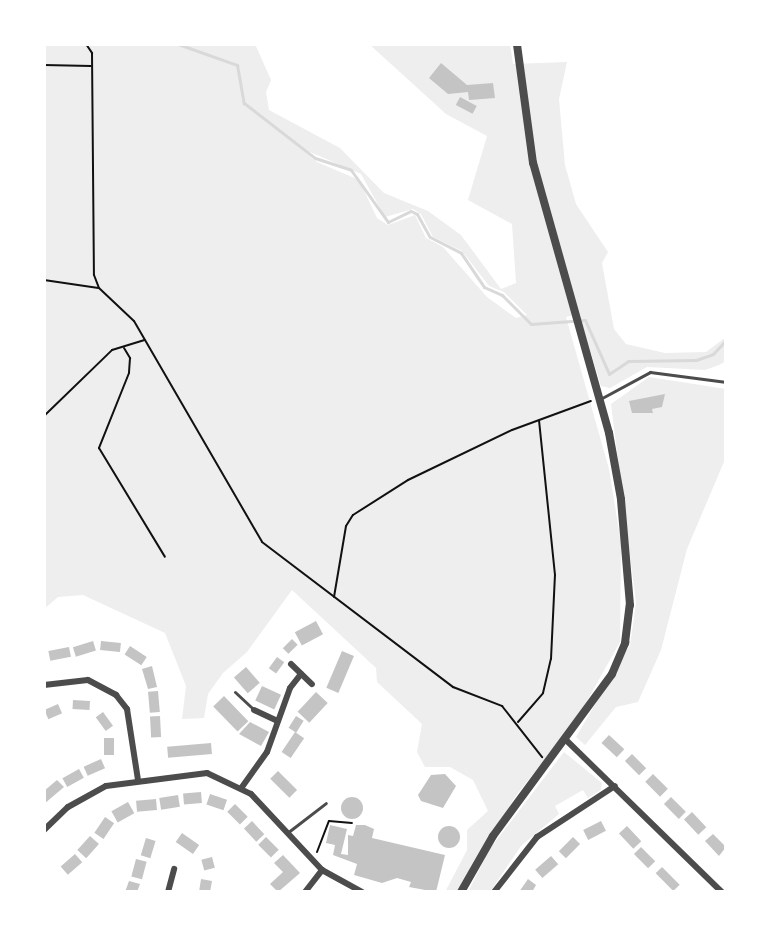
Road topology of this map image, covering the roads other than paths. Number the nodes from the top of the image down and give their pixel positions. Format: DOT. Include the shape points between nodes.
graph roads {
  1 [pos="517,44"];
  2 [pos="726,382"];
  3 [pos="600,399"];
  4 [pos="291,664"];
  5 [pos="301,674"];
  6 [pos="312,684"];
  7 [pos="44,685"];
  8 [pos="235,692"];
  9 [pos="254,710"];
  10 [pos="278,721"];
  11 [pos="566,740"];
  12 [pos="138,780"];
  13 [pos="615,786"];
  14 [pos="242,787"];
  15 [pos="326,803"];
  16 [pos="44,830"];
  17 [pos="287,833"];
  18 [pos="174,869"];
  19 [pos="322,870"];
  20 [pos="168,892"];
  21 [pos="305,892"];
  22 [pos="362,892"];
  23 [pos="461,892"];
  24 [pos="494,892"];
  25 [pos="722,892"];
  1 -- 3 [label="street" via="533,163 571,313"];
  2 -- 3 [label="lane" via="650,372"];
  3 -- 11 [label="street" via="621,499 630,605 625,643 612,674"];
  4 -- 5 [label="street"];
  5 -- 6 [label="street"];
  5 -- 10 [label="street"];
  7 -- 12 [label="street" via="88,680 116,695 127,709"];
  8 -- 9 [label="lane"];
  9 -- 10 [label="street"];
  10 -- 14 [label="street" via="267,752"];
  11 -- 13 [label="street"];
  11 -- 23 [label="street" via="493,836"];
  12 -- 14 [label="street" via="207,773"];
  12 -- 16 [label="street" via="87,794"];
  13 -- 24 [label="street" via="537,837"];
  13 -- 25 [label="street"];
  14 -- 17 [label="street"];
  15 -- 17 [label="lane"];
  17 -- 19 [label="street"];
  18 -- 20 [label="street"];
  19 -- 21 [label="street"];
  19 -- 22 [label="street"];
}
